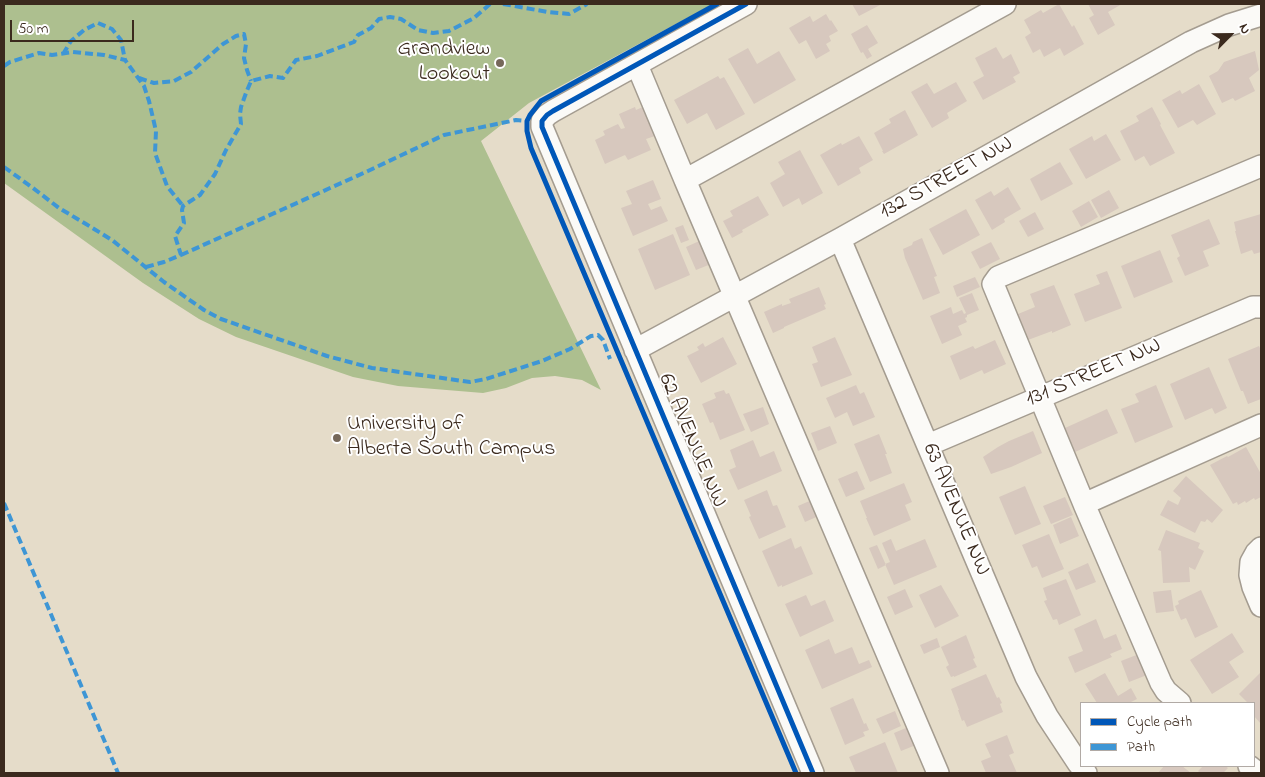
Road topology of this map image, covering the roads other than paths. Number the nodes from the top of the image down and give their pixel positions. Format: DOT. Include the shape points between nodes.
graph roads {
  1 [pos="746,4"];
  2 [pos="1005,4"];
  3 [pos="1261,15"];
  4 [pos="637,65"];
  5 [pos="1261,166"];
  6 [pos="685,180"];
  7 [pos="840,239"];
  8 [pos="735,296"];
  9 [pos="1261,307"];
  10 [pos="635,350"];
  11 [pos="1040,397"];
  12 [pos="1261,425"];
  13 [pos="928,445"];
  14 [pos="1084,504"];
  15 [pos="1256,555"];
  16 [pos="1261,606"];
  17 [pos="1179,702"];
  18 [pos="1080,766"];
  19 [pos="814,773"];
  20 [pos="938,773"];
  1 -- 4 [label="street"];
  2 -- 6 [label="street"];
  3 -- 7 [label="street, 132 STREET NW" via="1228,25 1191,42"];
  4 -- 6 [label="street"];
  4 -- 10 [label="street, 62 AVENUE NW" via="553,111 542,121 544,134"];
  5 -- 11 [label="street" via="998,277 993,284"];
  6 -- 8 [label="street"];
  7 -- 8 [label="street, 132 STREET NW"];
  7 -- 13 [label="street, 63 AVENUE NW"];
  8 -- 10 [label="street, 132 STREET NW"];
  8 -- 20 [label="street"];
  9 -- 11 [label="street, 131 STREET NW" via="1253,307"];
  10 -- 19 [label="street, 62 AVENUE NW"];
  11 -- 13 [label="street, 131 STREET NW"];
  11 -- 14 [label="street"];
  12 -- 14 [label="street"];
  13 -- 18 [label="street, 63 AVENUE NW" via="1026,677"];
  14 -- 17 [label="street" via="1161,683"];
  15 -- 16 [label="street" via="1250,575"];
}
